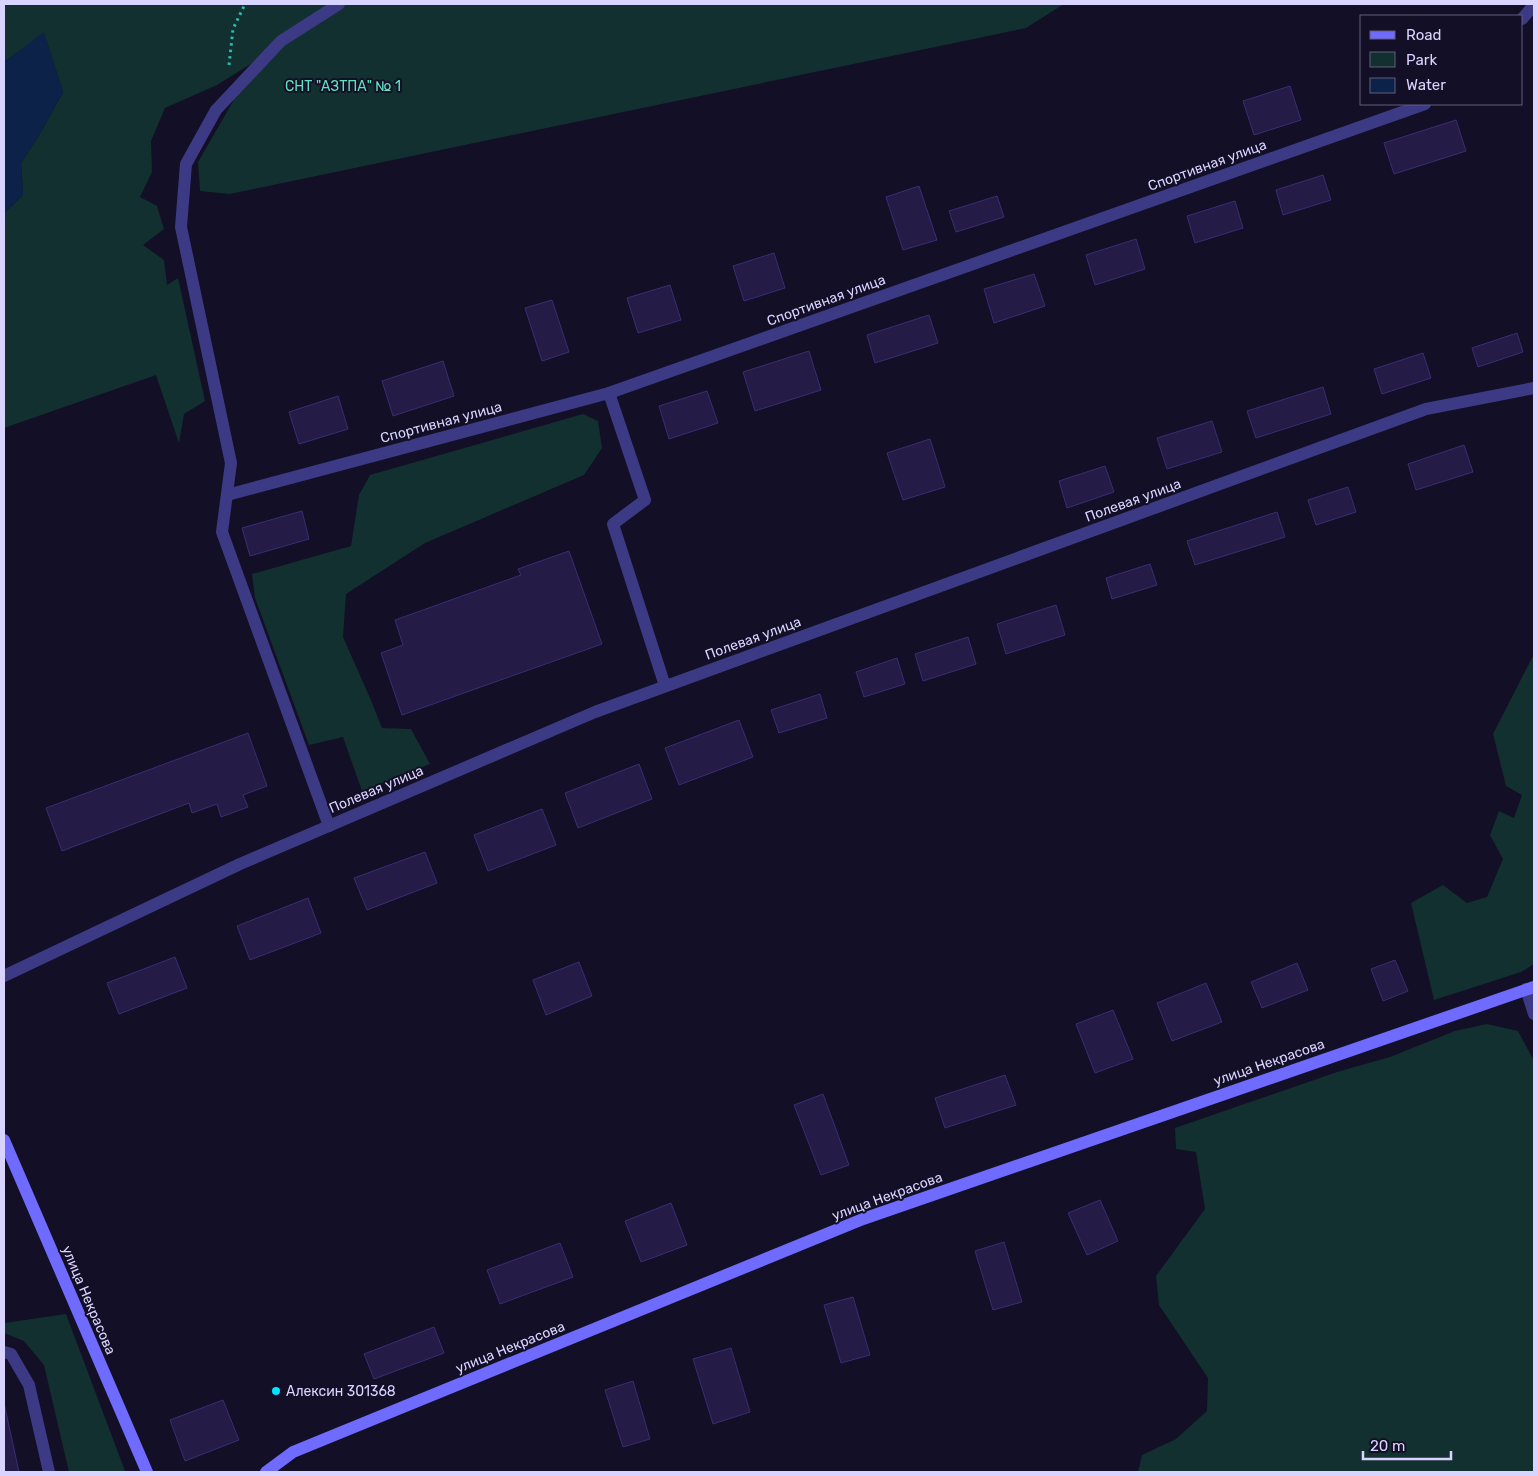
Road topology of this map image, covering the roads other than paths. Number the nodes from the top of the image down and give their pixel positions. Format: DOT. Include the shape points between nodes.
graph roads {
  1 [pos="340,4"];
  2 [pos="1534,5"];
  3 [pos="1523,18"];
  4 [pos="1422,105"];
  5 [pos="1534,388"];
  6 [pos="609,393"];
  7 [pos="227,495"];
  8 [pos="665,686"];
  9 [pos="329,826"];
  10 [pos="4,976"];
  11 [pos="1530,988"];
  12 [pos="1534,1014"];
  13 [pos="4,1140"];
  14 [pos="4,1352"];
  15 [pos="49,1472"];
  16 [pos="147,1472"];
  17 [pos="266,1472"];
  1 -- 7 [label="street" via="281,41 216,110 186,164 181,227 231,463"];
  2 -- 3 [label="street"];
  4 -- 6 [label="street, Спортивная улица"];
  5 -- 8 [label="street, Полевая улица" via="1426,409"];
  6 -- 7 [label="street, Спортивная улица"];
  6 -- 8 [label="street" via="645,500 613,524"];
  7 -- 9 [label="street" via="222,532"];
  8 -- 9 [label="street, Полевая улица" via="595,712"];
  9 -- 10 [label="street, Полевая улица" via="240,864"];
  11 -- 12 [label="street"];
  11 -- 17 [label="main road, улица Некрасова" via="863,1219 293,1452"];
  13 -- 16 [label="main road, улица Некрасова"];
  14 -- 15 [label="street" via="11,1354 29,1385"];
}
